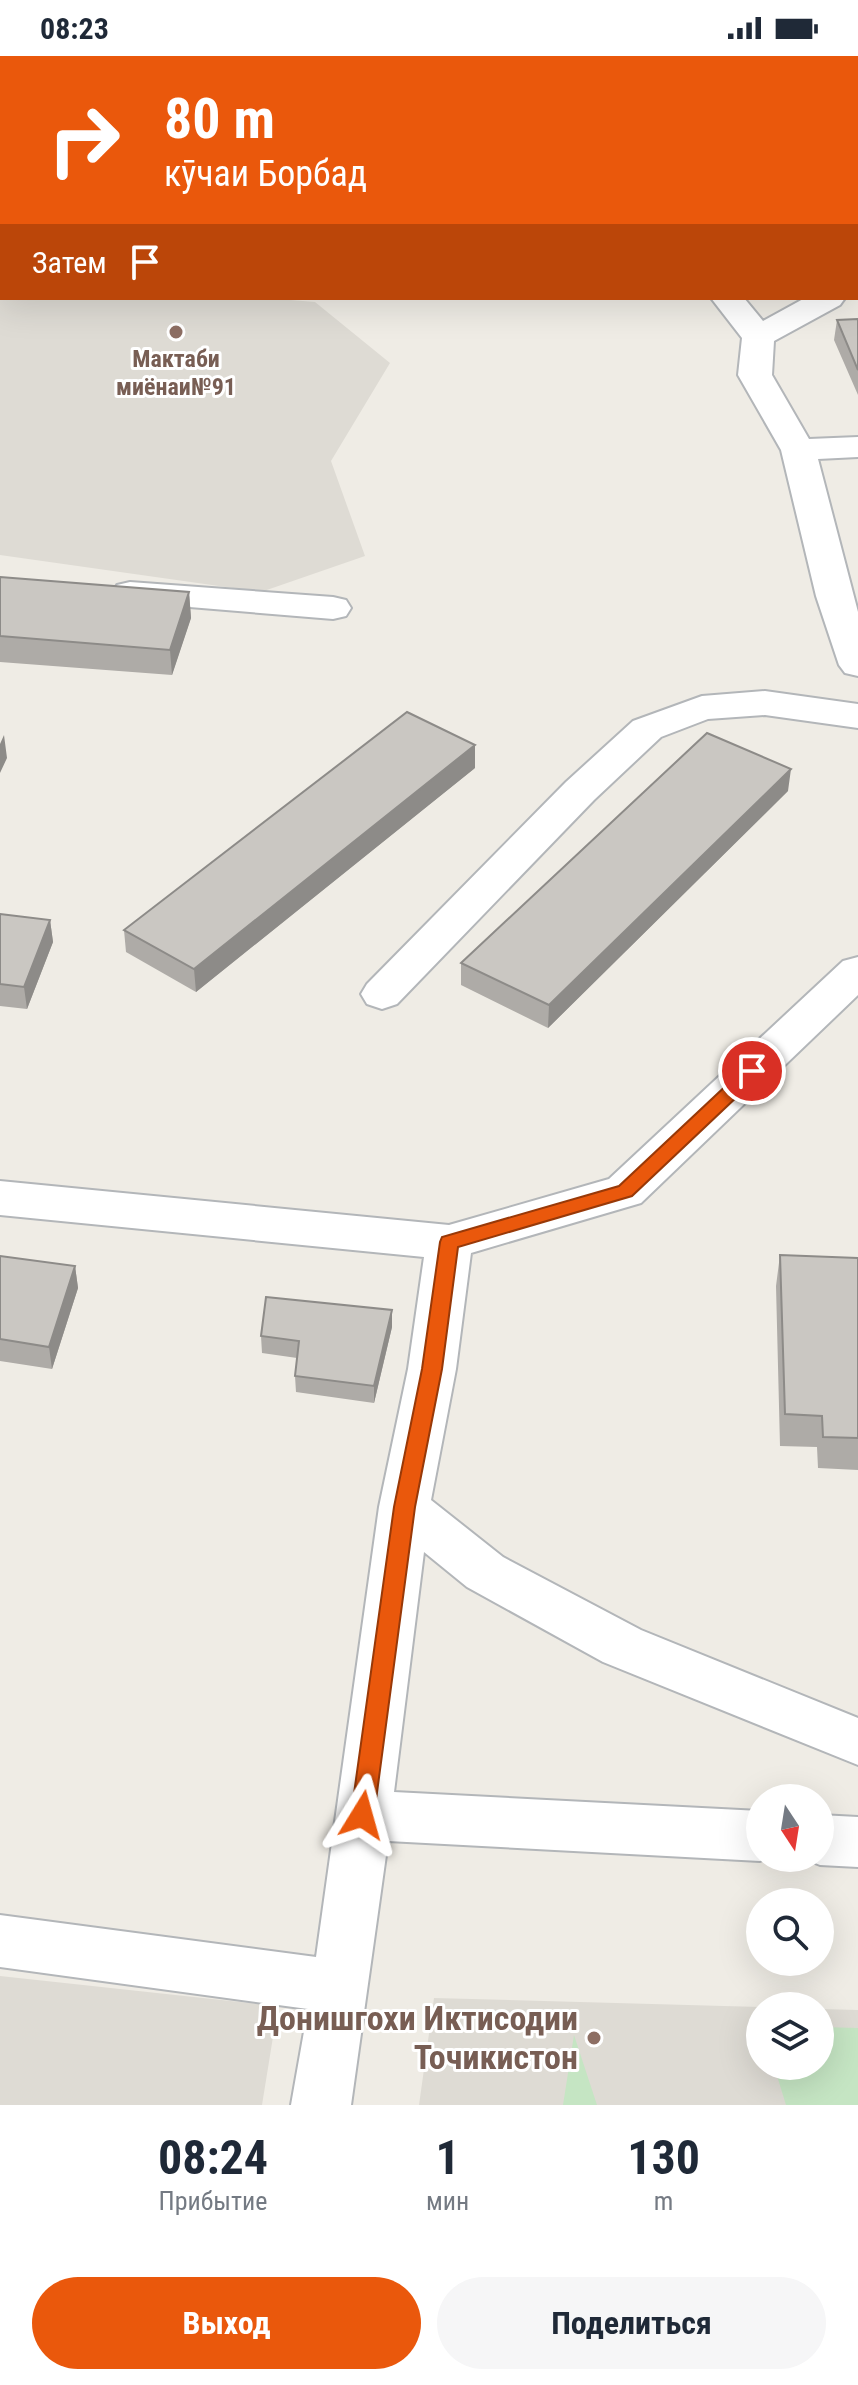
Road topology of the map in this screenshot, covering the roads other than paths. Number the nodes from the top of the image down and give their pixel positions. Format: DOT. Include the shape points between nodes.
graph roads {
  1 [pos="729,300"];
  2 [pos="825,300"];
  3 [pos="758,337"];
  4 [pos="858,447"];
  5 [pos="798,450"];
  6 [pos="95,591"];
  7 [pos="333,608"];
  8 [pos="858,665"];
  9 [pos="858,716"];
  10 [pos="858,971"];
  11 [pos="382,994"];
  12 [pos="0,1198"];
  13 [pos="449,1242"];
  14 [pos="404,1507"];
  15 [pos="858,1742"];
  16 [pos="362,1815"];
  17 [pos="746,1835"];
  18 [pos="834,1841"];
  19 [pos="858,1842"];
  20 [pos="0,1941"];
  21 [pos="341,1987"];
  22 [pos="321,2105"];
  1 -- 3 [label="street"];
  2 -- 3 [label="street"];
  3 -- 5 [label="street" via="755,375"];
  4 -- 5 [label="street"];
  5 -- 8 [label="street" via="834,596"];
  6 -- 7 [label="street"];
  9 -- 11 [label="street" via="765,703 702,708 647,729"];
  10 -- 13 [label="street" via="625,1191"];
  12 -- 13 [label="street"];
  13 -- 14 [label="street" via="432,1369"];
  14 -- 15 [label="street" via="485,1572 622,1646"];
  14 -- 16 [label="street"];
  16 -- 17 [label="street"];
  16 -- 21 [label="street"];
  18 -- 19 [label="street"];
  20 -- 21 [label="street"];
  21 -- 22 [label="street"];
}
